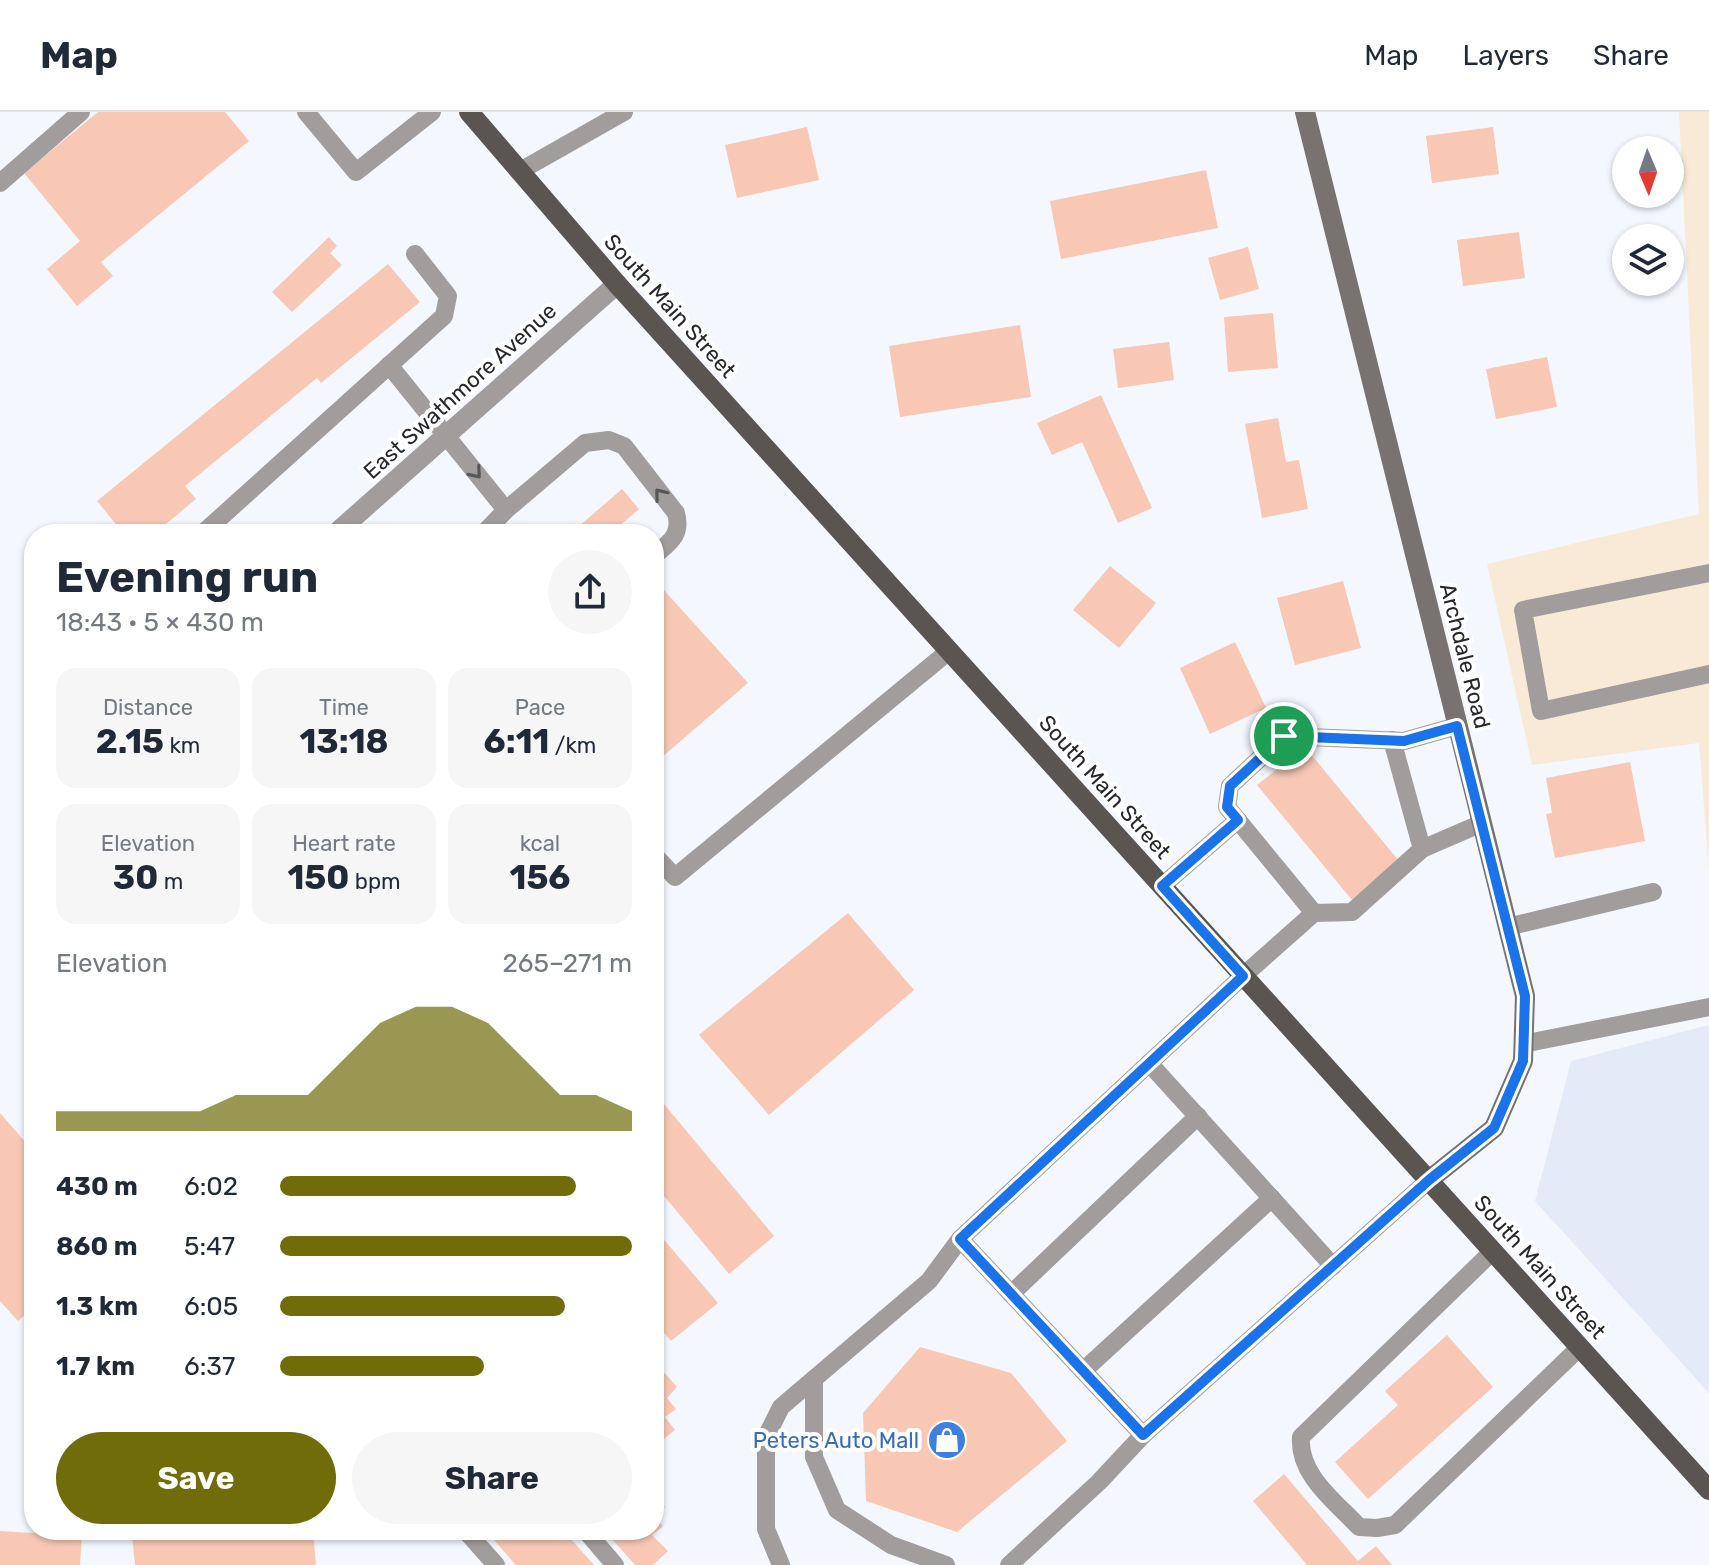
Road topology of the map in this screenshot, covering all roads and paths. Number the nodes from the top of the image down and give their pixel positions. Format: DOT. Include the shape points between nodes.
graph roads {
  1 [pos="81,112"];
  2 [pos="306,112"];
  3 [pos="432,112"];
  4 [pos="469,112"];
  5 [pos="624,112"];
  6 [pos="1305,112"];
  7 [pos="520,171"];
  8 [pos="0,183"];
  9 [pos="415,254"];
  10 [pos="617,284"];
  11 [pos="389,365"];
  12 [pos="445,436"];
  13 [pos="506,510"];
  14 [pos="213,524"];
  15 [pos="346,524"];
  16 [pos="493,524"];
  17 [pos="664,547"];
  18 [pos="1709,573"];
  19 [pos="949,651"];
  20 [pos="1709,674"];
  21 [pos="1457,726"];
  22 [pos="1392,740"];
  23 [pos="1238,820"];
  24 [pos="1482,823"];
  25 [pos="1422,849"];
  26 [pos="664,865"];
  27 [pos="1162,886"];
  28 [pos="1653,892"];
  29 [pos="1314,913"];
  30 [pos="1507,927"];
  31 [pos="1243,976"];
  32 [pos="1709,1007"];
  33 [pos="1523,1044"];
  34 [pos="1149,1063"];
  35 [pos="1198,1116"];
  36 [pos="1429,1180"];
  37 [pos="1272,1198"];
  38 [pos="960,1239"];
  39 [pos="1493,1251"];
  40 [pos="1333,1266"];
  41 [pos="1011,1294"];
  42 [pos="1580,1347"];
  43 [pos="1083,1371"];
  44 [pos="814,1379"];
  45 [pos="1143,1435"];
  46 [pos="1709,1490"];
  47 [pos="474,1540"];
  48 [pos="594,1540"];
  49 [pos="496,1565"];
  50 [pos="615,1565"];
  51 [pos="781,1565"];
  52 [pos="946,1565"];
  53 [pos="1009,1565"];
  1 -- 8 [label="lane"];
  2 -- 3 [label="lane" via="356,172"];
  4 -- 7 [label="main road, South Main Street"];
  5 -- 7 [label="lane"];
  6 -- 21 [label="main road, Archdale Road"];
  7 -- 10 [label="main road, South Main Street"];
  9 -- 11 [label="lane" via="448,296 444,316"];
  10 -- 12 [label="street, East Swathmore Avenue"];
  10 -- 19 [label="main road, South Main Street"];
  11 -- 12 [label="lane"];
  11 -- 14 [label="lane"];
  12 -- 13 [label="lane, one-way"];
  12 -- 15 [label="street, East Swathmore Avenue"];
  13 -- 16 [label="lane"];
  17 -- 13 [label="lane, one-way" via="676,537 676,513 624,446 609,440 585,443"];
  18 -- 20 [label="lane" via="1523,610 1541,711"];
  19 -- 26 [label="lane" via="675,877"];
  19 -- 27 [label="main road, South Main Street"];
  21 -- 22 [label="lane"];
  21 -- 24 [label="main road, Archdale Road"];
  22 -- 23 [label="lane" via="1284,736 1230,786 1227,807"];
  22 -- 25 [label="lane"];
  23 -- 27 [label="lane"];
  23 -- 29 [label="lane"];
  24 -- 25 [label="lane"];
  24 -- 30 [label="main road, Archdale Road"];
  25 -- 29 [label="lane" via="1352,912"];
  27 -- 31 [label="main road, South Main Street"];
  28 -- 30 [label="lane"];
  29 -- 31 [label="lane"];
  30 -- 33 [label="main road, Archdale Road" via="1525,996"];
  31 -- 34 [label="lane"];
  31 -- 36 [label="main road, South Main Street"];
  32 -- 33 [label="lane"];
  33 -- 36 [label="main road, Archdale Road" via="1523,1061 1494,1128"];
  34 -- 35 [label="lane"];
  34 -- 38 [label="lane"];
  35 -- 37 [label="lane"];
  35 -- 41 [label="lane"];
  36 -- 39 [label="main road, South Main Street"];
  36 -- 40 [label="lane"];
  37 -- 40 [label="lane"];
  37 -- 43 [label="lane"];
  38 -- 41 [label="lane"];
  38 -- 44 [label="lane" via="929,1281"];
  39 -- 42 [label="main road, South Main Street"];
  39 -- 42 [label="lane" via="1301,1437 1307,1471 1359,1527 1395,1525"];
  40 -- 45 [label="lane"];
  41 -- 43 [label="lane"];
  42 -- 46 [label="main road, South Main Street"];
  43 -- 45 [label="lane"];
  44 -- 51 [label="lane" via="781,1407 766,1437 766,1529"];
  44 -- 52 [label="lane" via="814,1457 837,1510 891,1545"];
  45 -- 53 [label="lane"];
  47 -- 49 [label="lane"];
  48 -- 50 [label="lane"];
}
